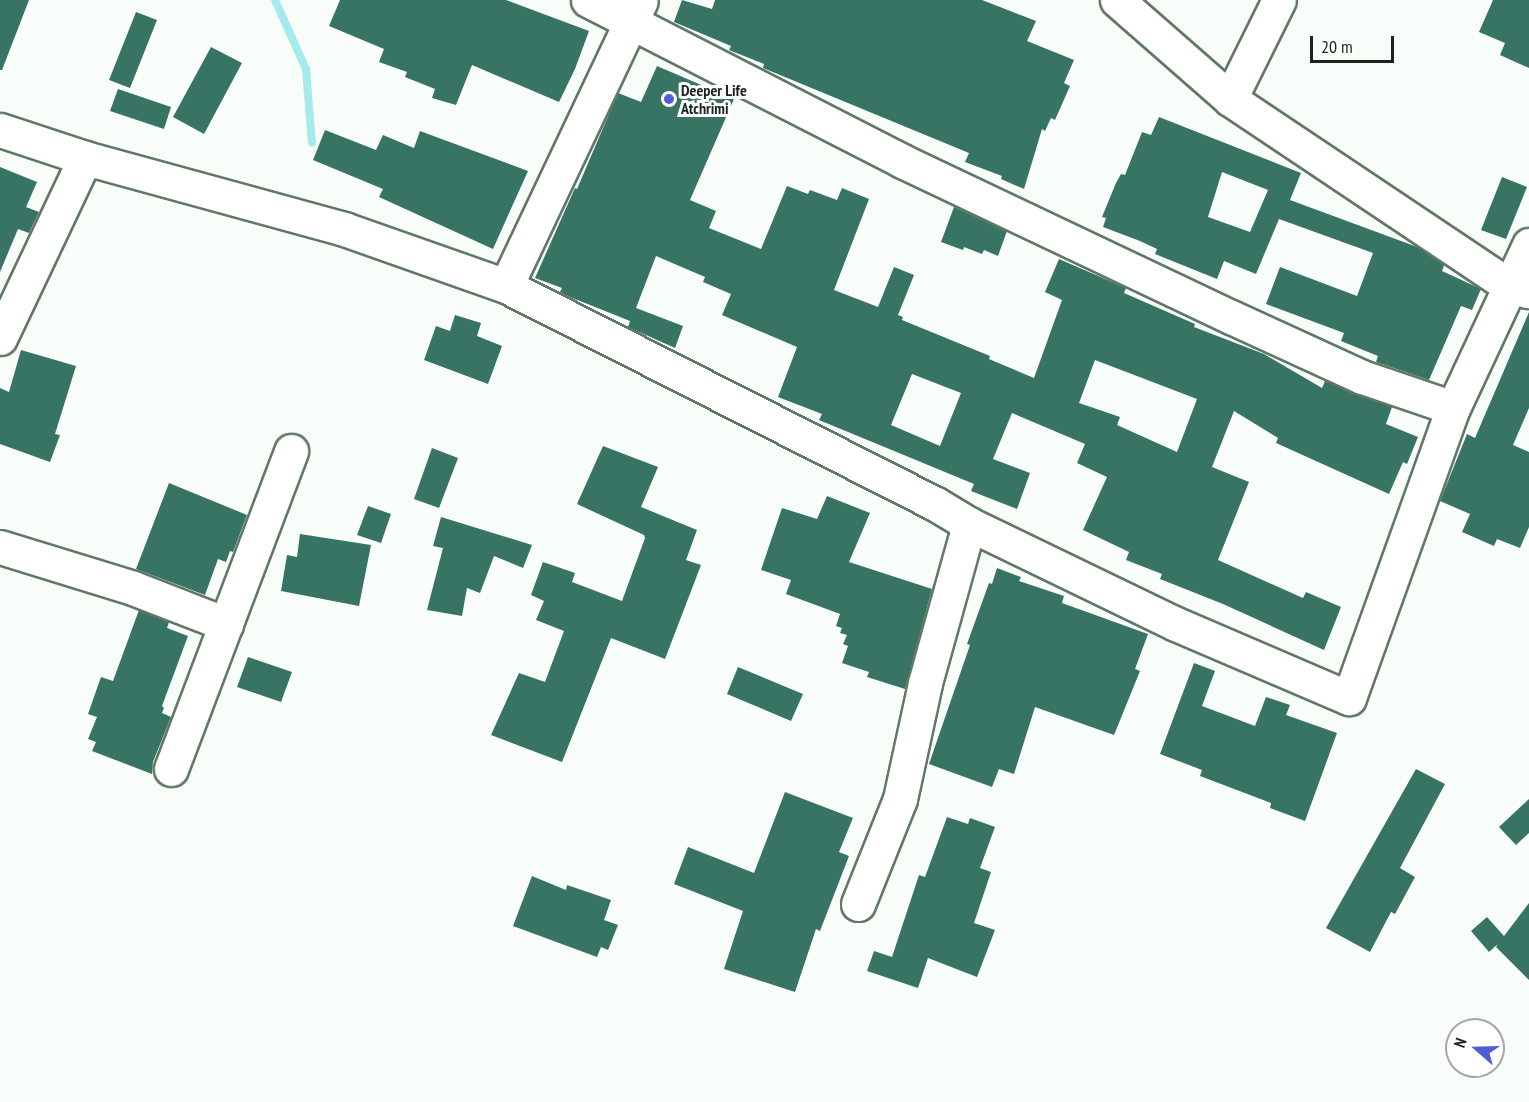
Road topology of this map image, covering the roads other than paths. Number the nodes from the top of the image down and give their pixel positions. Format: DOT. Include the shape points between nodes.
graph roads {
  1 [pos="588,0"];
  2 [pos="1117,0"];
  3 [pos="1279,0"];
  4 [pos="636,10"];
  5 [pos="1230,99"];
  6 [pos="0,130"];
  7 [pos="85,158"];
  8 [pos="1529,245"];
  9 [pos="506,286"];
  10 [pos="1519,288"];
  11 [pos="0,338"];
  12 [pos="1453,408"];
  13 [pos="291,452"];
  14 [pos="969,524"];
  15 [pos="0,547"];
  16 [pos="226,624"];
  17 [pos="171,769"];
  18 [pos="858,904"];
  1 -- 4 [label="street"];
  2 -- 5 [label="street"];
  3 -- 5 [label="street"];
  4 -- 9 [label="street"];
  4 -- 12 [label="street" via="902,161 1362,377"];
  5 -- 10 [label="street"];
  6 -- 7 [label="street"];
  7 -- 9 [label="street" via="344,229"];
  7 -- 11 [label="street"];
  8 -- 10 [label="street"];
  9 -- 14 [label="street"];
  10 -- 12 [label="street"];
  12 -- 14 [label="street" via="1349,698 1176,624"];
  13 -- 16 [label="street"];
  14 -- 18 [label="street" via="925,683 900,799"];
  15 -- 16 [label="street" via="133,588"];
  16 -- 17 [label="street"];
}
